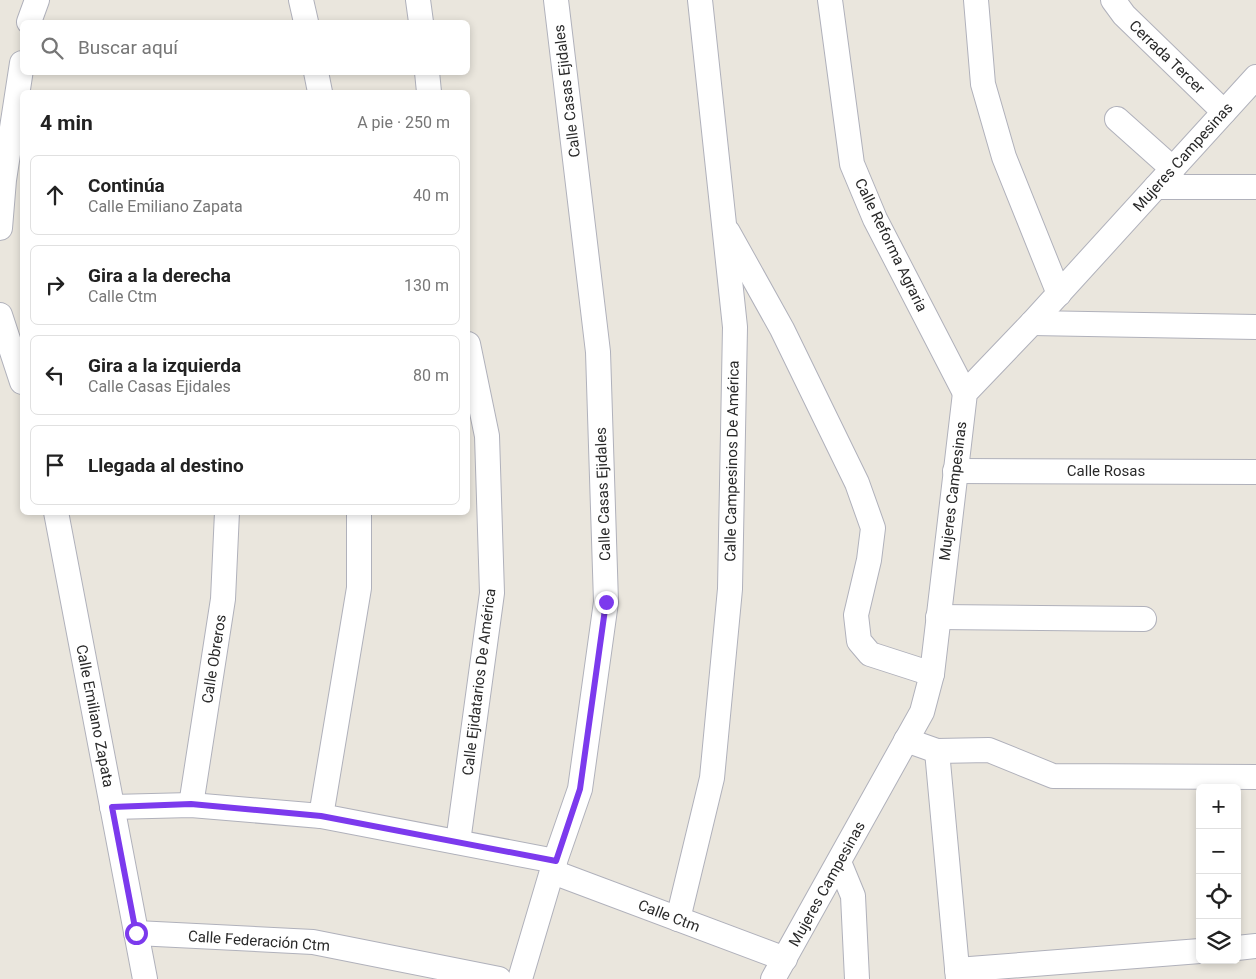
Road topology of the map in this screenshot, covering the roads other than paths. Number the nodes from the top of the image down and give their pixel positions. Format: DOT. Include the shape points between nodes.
graph roads {
  1 [pos="37,0"];
  2 [pos="301,0"];
  3 [pos="418,0"];
  4 [pos="556,0"];
  5 [pos="700,0"];
  6 [pos="830,0"];
  7 [pos="976,0"];
  8 [pos="1112,0"];
  9 [pos="30,20"];
  10 [pos="306,20"];
  11 [pos="421,20"];
  12 [pos="20,75"];
  13 [pos="317,75"];
  14 [pos="427,75"];
  15 [pos="1256,77"];
  16 [pos="320,90"];
  17 [pos="429,90"];
  18 [pos="1224,112"];
  19 [pos="1117,119"];
  20 [pos="1173,169"];
  21 [pos="1156,187"];
  22 [pos="1256,187"];
  23 [pos="722,222"];
  24 [pos="0,228"];
  25 [pos="1059,294"];
  26 [pos="0,316"];
  27 [pos="1032,323"];
  28 [pos="1256,327"];
  29 [pos="470,353"];
  30 [pos="20,376"];
  31 [pos="965,393"];
  32 [pos="955,471"];
  33 [pos="1256,472"];
  34 [pos="57,515"];
  35 [pos="227,515"];
  36 [pos="359,515"];
  37 [pos="938,617"];
  38 [pos="1144,619"];
  39 [pos="932,674"];
  40 [pos="906,740"];
  41 [pos="937,751"];
  42 [pos="1256,777"];
  43 [pos="191,804"];
  44 [pos="112,807"];
  45 [pos="321,816"];
  46 [pos="458,842"];
  47 [pos="839,862"];
  48 [pos="554,866"];
  49 [pos="678,919"];
  50 [pos="136,933"];
  51 [pos="1256,946"];
  52 [pos="1241,948"];
  53 [pos="1196,951"];
  54 [pos="779,969"];
  55 [pos="958,974"];
  56 [pos="145,979"];
  57 [pos="499,979"];
  58 [pos="520,979"];
  59 [pos="857,979"];
  1 -- 9 [label="street"];
  2 -- 10 [label="street"];
  3 -- 11 [label="street"];
  4 -- 48 [label="street, Calle Casas Ejidales" via="598,352 606,602 580,789"];
  5 -- 23 [label="street, Calle Campesinos De América"];
  6 -- 31 [label="street, Calle Reforma Agraria" via="852,164 876,219"];
  7 -- 25 [label="street" via="982,84 1004,157"];
  8 -- 18 [label="street, Cerrada Tercer"];
  12 -- 24 [label="street"];
  13 -- 16 [label="street"];
  14 -- 17 [label="street"];
  15 -- 18 [label="street, Mujeres Campesinas"];
  18 -- 20 [label="street, Mujeres Campesinas"];
  19 -- 20 [label="street"];
  20 -- 21 [label="street, Mujeres Campesinas"];
  21 -- 22 [label="street"];
  21 -- 25 [label="street, Mujeres Campesinas"];
  23 -- 39 [label="street" via="786,337 857,483 872,528 869,560 856,615 859,641 870,654"];
  23 -- 49 [label="street, Calle Campesinos De América" via="735,327 730,589 712,778"];
  25 -- 27 [label="street, Mujeres Campesinas"];
  26 -- 30 [label="street"];
  27 -- 28 [label="street"];
  27 -- 31 [label="street, Mujeres Campesinas"];
  29 -- 46 [label="street, Calle Ejidatarios De América" via="488,436 492,593"];
  31 -- 32 [label="street, Mujeres Campesinas"];
  32 -- 33 [label="street, Calle Rosas"];
  32 -- 37 [label="street, Mujeres Campesinas"];
  34 -- 44 [label="street, Calle Emiliano Zapata"];
  35 -- 43 [label="street, Calle Obreros" via="223,599"];
  36 -- 45 [label="street" via="359,588"];
  37 -- 38 [label="street"];
  37 -- 39 [label="street, Mujeres Campesinas"];
  39 -- 40 [label="street, Mujeres Campesinas" via="922,712"];
  40 -- 41 [label="street"];
  40 -- 47 [label="street, Mujeres Campesinas"];
  41 -- 42 [label="street" via="988,750 1053,776"];
  41 -- 55 [label="street"];
  43 -- 44 [label="street, Calle Ctm"];
  43 -- 45 [label="street, Calle Ctm"];
  44 -- 50 [label="street, Calle Emiliano Zapata"];
  45 -- 46 [label="street, Calle Ctm"];
  46 -- 48 [label="street, Calle Ctm"];
  47 -- 54 [label="street, Mujeres Campesinas"];
  47 -- 59 [label="street" via="853,896"];
  48 -- 49 [label="street, Calle Ctm"];
  48 -- 58 [label="street, Calle Casas Ejidales"];
  49 -- 54 [label="street, Calle Ctm"];
  50 -- 56 [label="street, Calle Emiliano Zapata"];
  50 -- 57 [label="street, Calle Federación Ctm" via="313,942"];
  51 -- 52 [label="street"];
  53 -- 55 [label="street"];
}
